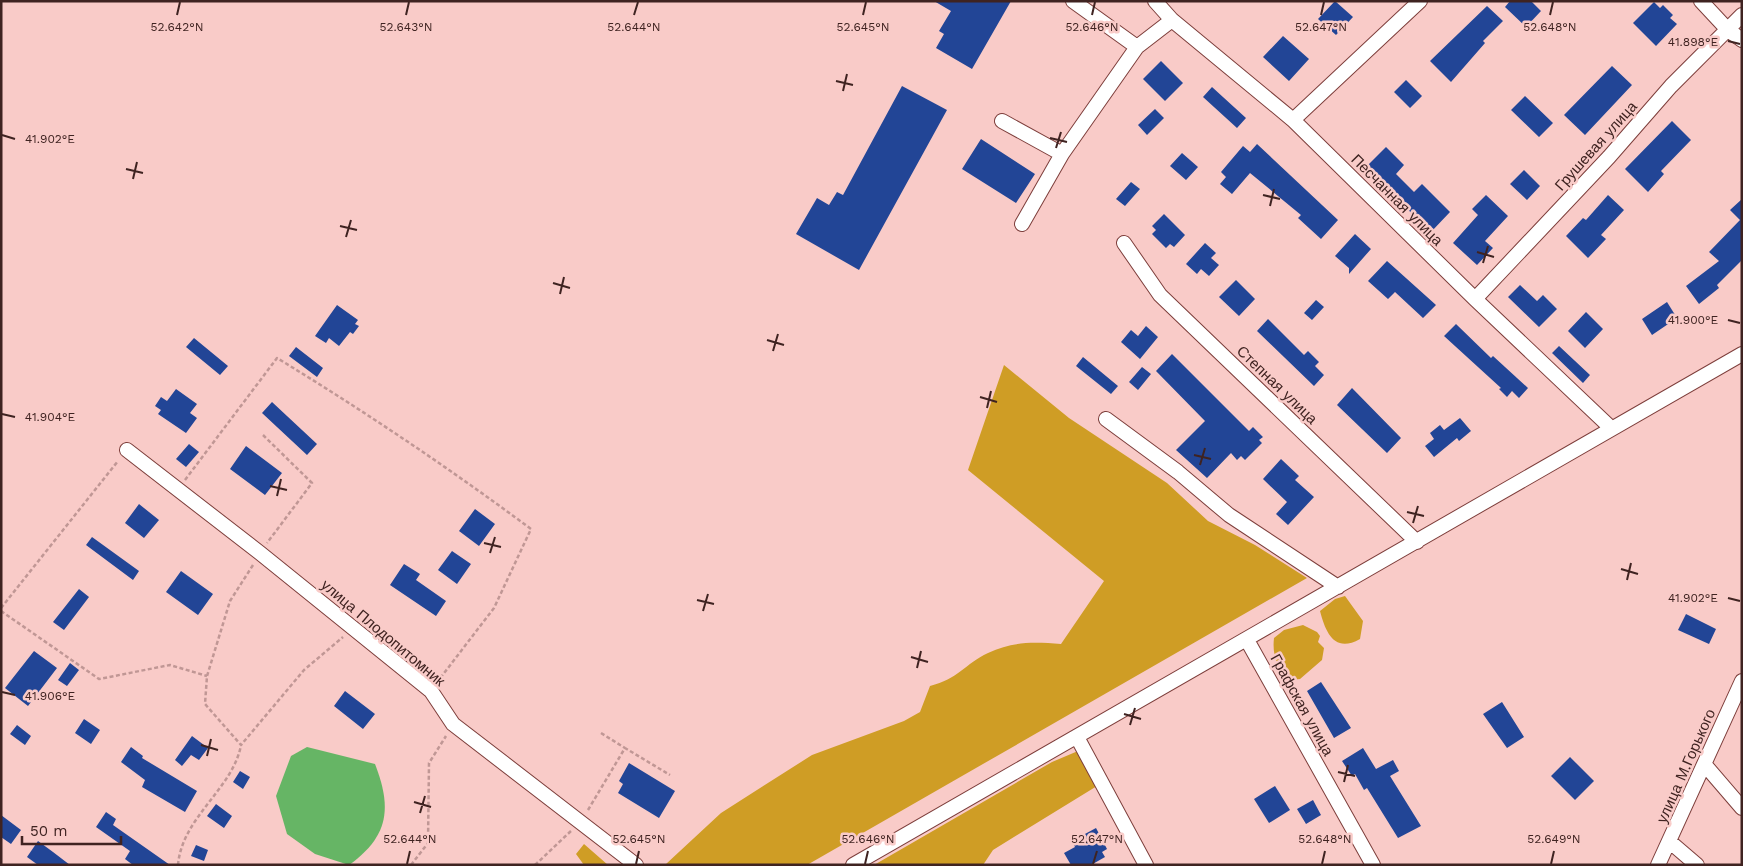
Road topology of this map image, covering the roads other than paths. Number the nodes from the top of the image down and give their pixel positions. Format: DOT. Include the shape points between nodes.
graph roads {
  1 [pos="1073,1"];
  2 [pos="1155,1"];
  3 [pos="1420,1"];
  4 [pos="1701,1"];
  5 [pos="1742,15"];
  6 [pos="1172,20"];
  7 [pos="1728,30"];
  8 [pos="1742,40"];
  9 [pos="1137,47"];
  10 [pos="1002,120"];
  11 [pos="1293,120"];
  12 [pos="1062,154"];
  13 [pos="1022,224"];
  14 [pos="1124,243"];
  15 [pos="1474,299"];
  16 [pos="1742,354"];
  17 [pos="1106,419"];
  18 [pos="1611,428"];
  19 [pos="127,450"];
  20 [pos="1417,542"];
  21 [pos="1338,587"];
  22 [pos="1247,640"];
  23 [pos="1742,681"];
  24 [pos="1739,697"];
  25 [pos="1077,737"];
  26 [pos="1705,765"];
  27 [pos="1742,808"];
  28 [pos="1670,841"];
  29 [pos="636,865"];
  30 [pos="853,865"];
  31 [pos="1146,865"];
  32 [pos="1373,865"];
  33 [pos="1658,865"];
  34 [pos="1697,865"];
  1 -- 9 [label="street"];
  2 -- 6 [label="street, Песчанная улица"];
  3 -- 11 [label="street"];
  4 -- 7 [label="street"];
  5 -- 7 [label="street, Грушевая улица"];
  6 -- 9 [label="street"];
  6 -- 11 [label="street, Песчанная улица"];
  7 -- 8 [label="street"];
  7 -- 15 [label="street, Грушевая улица"];
  9 -- 12 [label="street"];
  10 -- 12 [label="street"];
  11 -- 15 [label="street, Песчанная улица"];
  12 -- 13 [label="street"];
  14 -- 20 [label="street, Степная улица" via="1160,294"];
  15 -- 18 [label="street, Песчанная улица"];
  16 -- 18 [label="street"];
  17 -- 21 [label="street" via="1178,472 1229,515"];
  18 -- 20 [label="street"];
  19 -- 29 [label="street, улица Плодопитомник" via="260,552 430,691 453,724"];
  20 -- 21 [label="street"];
  21 -- 22 [label="street"];
  22 -- 25 [label="street"];
  22 -- 32 [label="street, Графская улица"];
  23 -- 24 [label="street, улица М.Горького"];
  24 -- 26 [label="street, улица М.Горького"];
  25 -- 30 [label="street"];
  25 -- 31 [label="street"];
  26 -- 27 [label="street"];
  26 -- 28 [label="street, улица М.Горького"];
  28 -- 33 [label="street, улица М.Горького"];
  28 -- 34 [label="street"];
}
